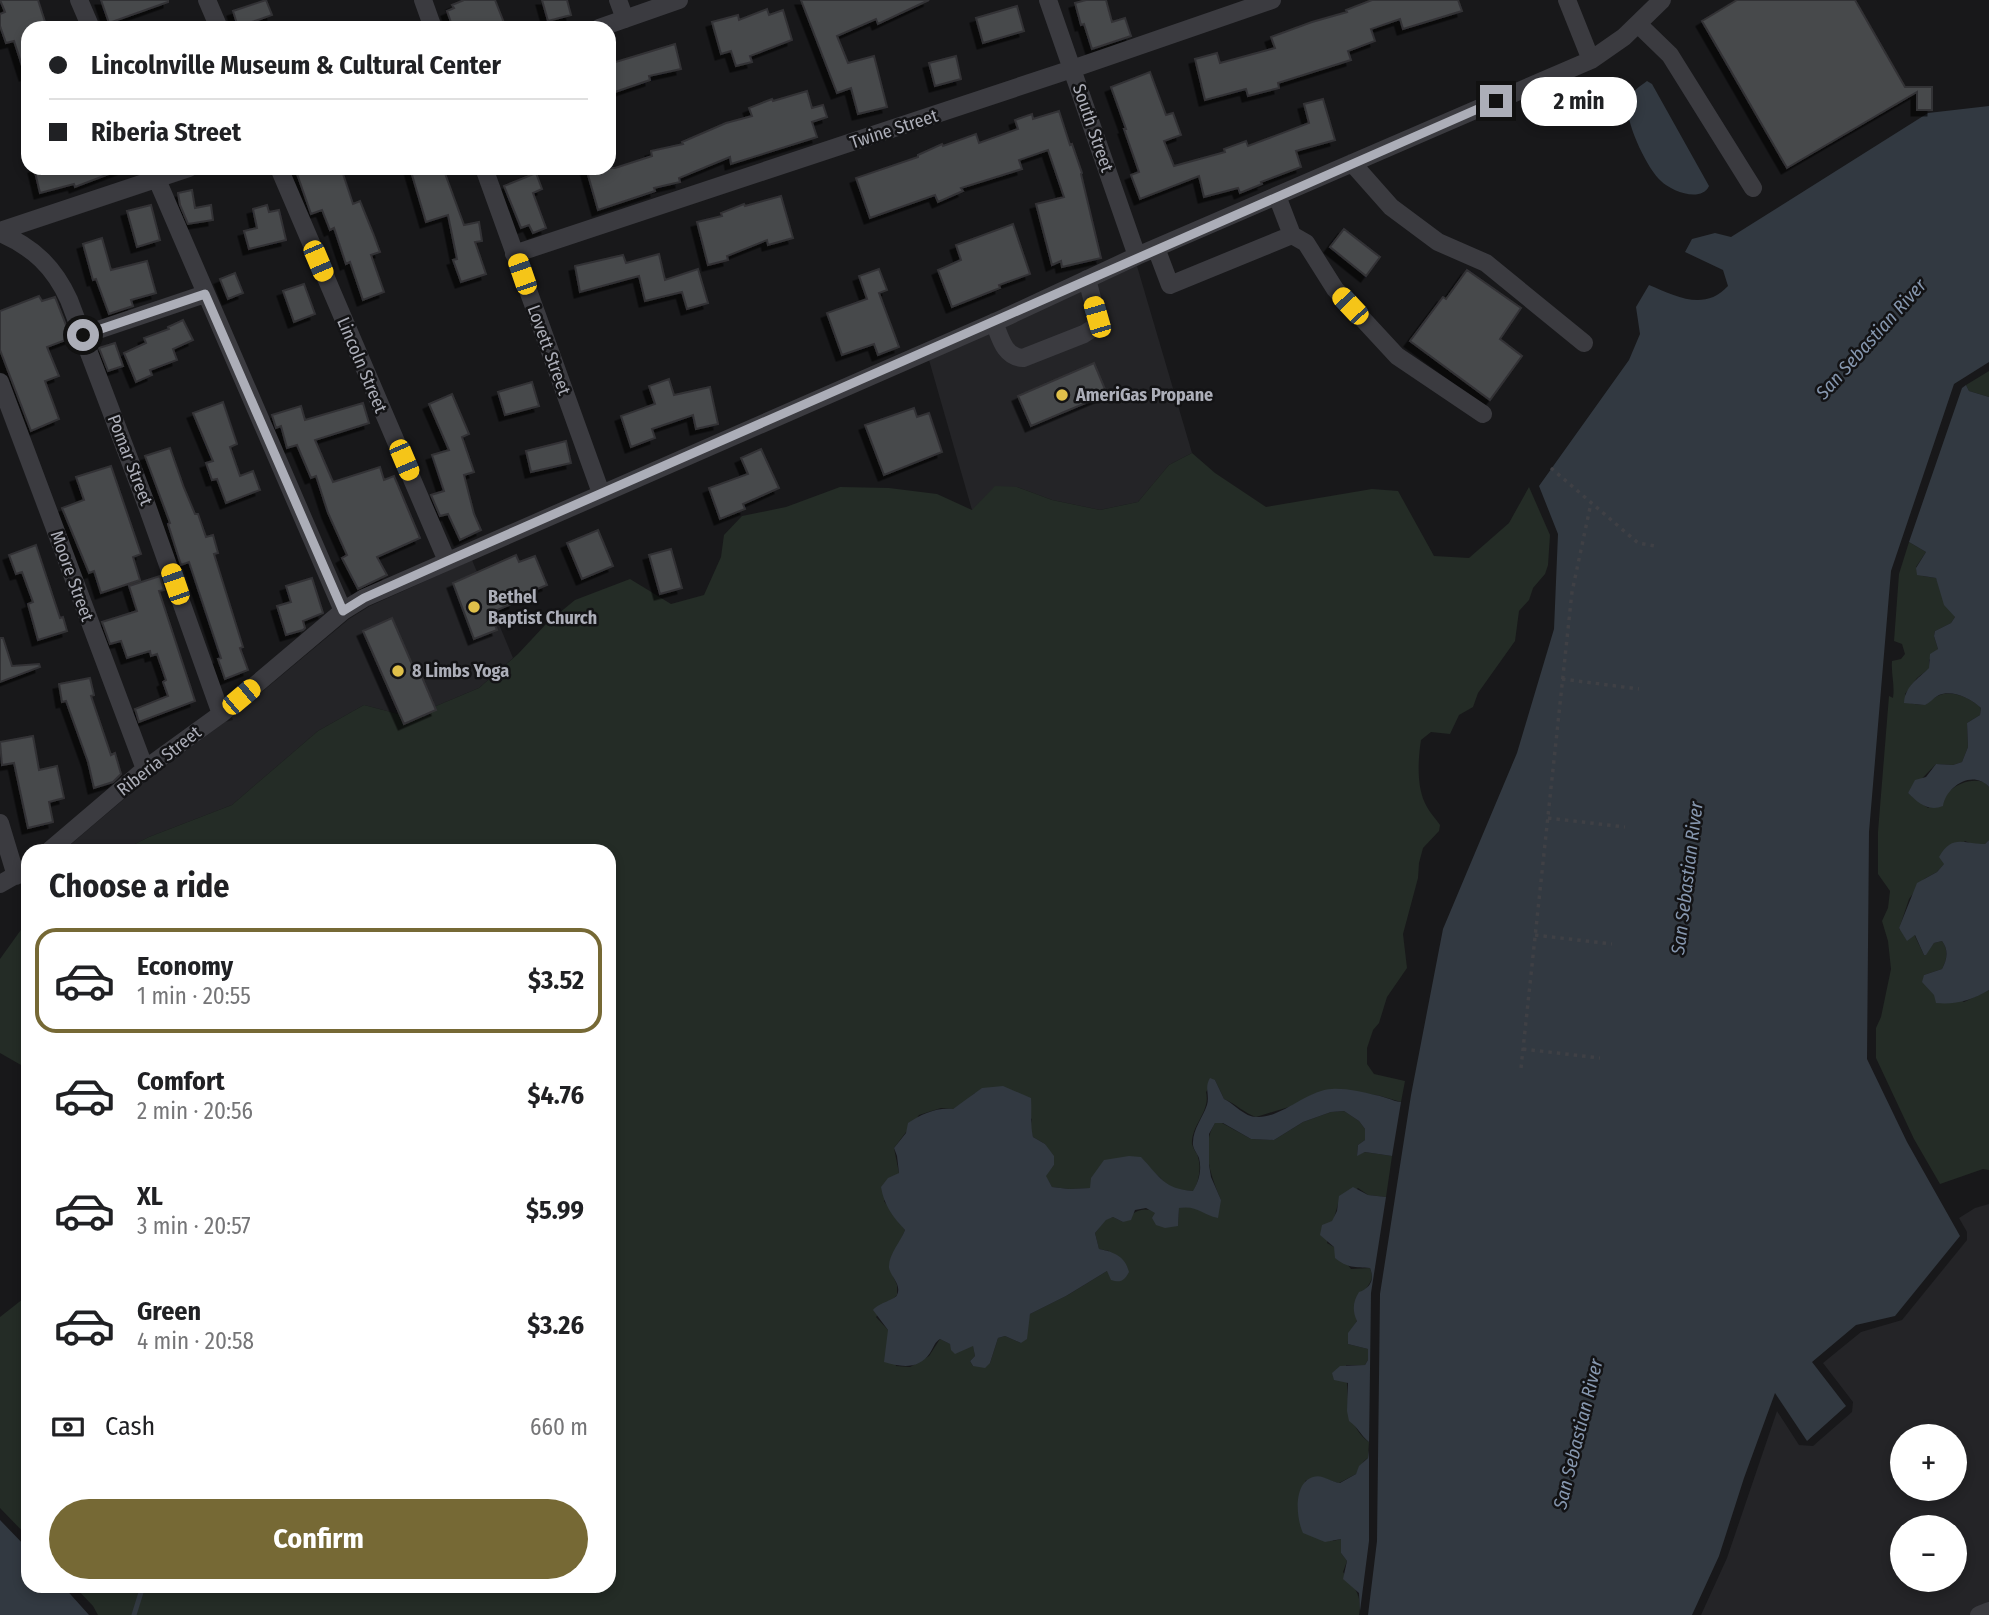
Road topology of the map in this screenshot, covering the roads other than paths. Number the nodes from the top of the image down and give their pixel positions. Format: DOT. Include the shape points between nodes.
graph roads {
  1 [pos="79,0"];
  2 [pos="207,0"];
  3 [pos="423,0"];
  4 [pos="618,0"];
  5 [pos="679,0"];
  6 [pos="1048,0"];
  7 [pos="1272,0"];
  8 [pos="1567,0"];
  9 [pos="1662,0"];
  10 [pos="625,19"];
  11 [pos="88,21"];
  12 [pos="216,21"];
  13 [pos="430,21"];
  14 [pos="616,22"];
  15 [pos="1638,24"];
  16 [pos="1591,60"];
  17 [pos="1072,69"];
  18 [pos="1352,163"];
  19 [pos="150,175"];
  20 [pos="156,175"];
  21 [pos="282,175"];
  22 [pos="486,175"];
  23 [pos="1753,188"];
  24 [pos="1277,196"];
  25 [pos="0,232"];
  26 [pos="1292,234"];
  27 [pos="1156,248"];
  28 [pos="514,254"];
  29 [pos="1137,256"];
  30 [pos="1087,279"];
  31 [pos="205,294"];
  32 [pos="994,322"];
  33 [pos="83,335"];
  34 [pos="1584,343"];
  35 [pos="0,382"];
  36 [pos="1483,414"];
  37 [pos="601,494"];
  38 [pos="447,561"];
  39 [pos="343,611"];
  40 [pos="220,714"];
  41 [pos="145,769"];
  42 [pos="0,823"];
  43 [pos="57,844"];
  44 [pos="15,876"];
  45 [pos="1989,1611"];
  46 [pos="1979,1615"];
  1 -- 11 [label="street"];
  2 -- 12 [label="street"];
  3 -- 13 [label="street"];
  4 -- 10 [label="street"];
  5 -- 10 [label="street"];
  6 -- 17 [label="street, South Street"];
  7 -- 17 [label="street, Twine Street"];
  8 -- 16 [label="street"];
  9 -- 15 [label="street, Riberia Street"];
  10 -- 14 [label="street"];
  15 -- 16 [label="street, Riberia Street"];
  15 -- 23 [label="street" via="1670,55"];
  16 -- 18 [label="street, Riberia Street"];
  17 -- 28 [label="street, Twine Street"];
  17 -- 29 [label="street, South Street"];
  18 -- 24 [label="street, Riberia Street"];
  18 -- 34 [label="street" via="1391,207 1438,242 1486,263"];
  19 -- 25 [label="street"];
  20 -- 31 [label="street"];
  21 -- 38 [label="street, Lincoln Street"];
  22 -- 28 [label="street, Lovett Street"];
  24 -- 26 [label="street"];
  24 -- 27 [label="street, Riberia Street"];
  25 -- 33 [label="street, Pomar Street" via="49,265"];
  26 -- 27 [label="street" via="1170,285"];
  26 -- 36 [label="street" via="1306,243 1335,289 1397,356"];
  27 -- 29 [label="street, Riberia Street"];
  28 -- 37 [label="street, Lovett Street"];
  29 -- 30 [label="street, Riberia Street"];
  30 -- 32 [label="street, Riberia Street"];
  30 -- 32 [label="street" via="1097,317 1095,327 1084,334 1014,358"];
  31 -- 33 [label="street"];
  31 -- 39 [label="street"];
  32 -- 37 [label="street, Riberia Street"];
  33 -- 40 [label="street, Pomar Street"];
  35 -- 41 [label="street, Moore Street"];
  37 -- 38 [label="street, Riberia Street"];
  38 -- 39 [label="street, Riberia Street"];
  39 -- 40 [label="street, Riberia Street"];
  40 -- 41 [label="street, Riberia Street"];
  41 -- 43 [label="street, Riberia Street"];
  42 -- 44 [label="street"];
  45 -- 46 [label="street"];
}
